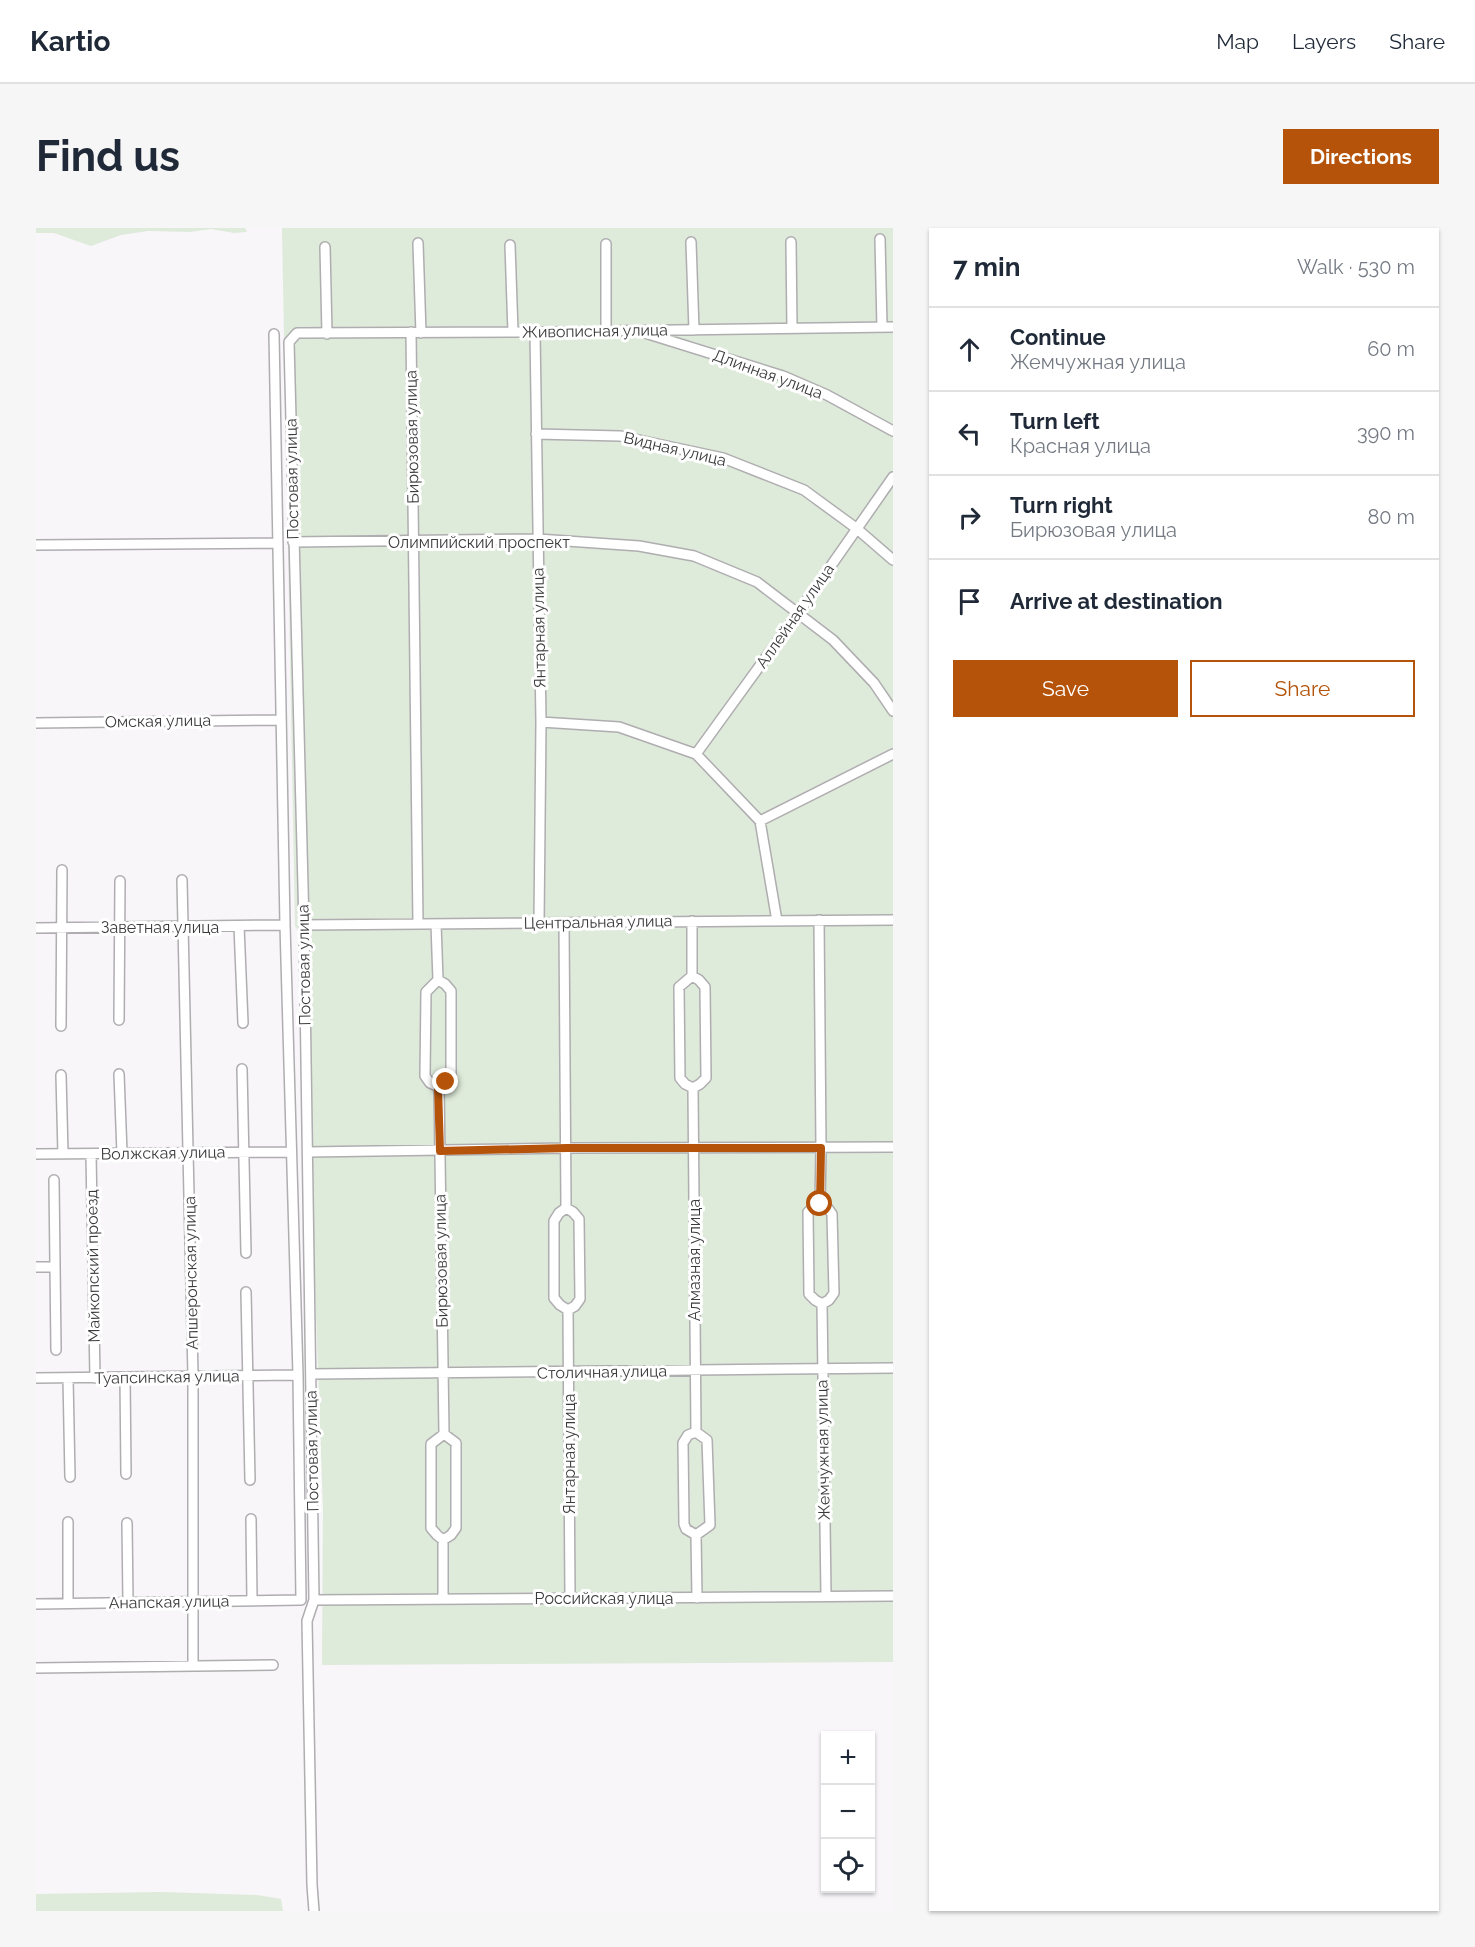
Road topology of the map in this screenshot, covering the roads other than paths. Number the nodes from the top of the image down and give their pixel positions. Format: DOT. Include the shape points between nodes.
graph roads {
  1 [pos="880,239"];
  2 [pos="691,242"];
  3 [pos="791,242"];
  4 [pos="418,243"];
  5 [pos="606,244"];
  6 [pos="510,245"];
  7 [pos="325,247"];
  8 [pos="882,327"];
  9 [pos="893,327"];
  10 [pos="792,328"];
  11 [pos="606,330"];
  12 [pos="637,330"];
  13 [pos="694,330"];
  14 [pos="416,332"];
  15 [pos="513,332"];
  16 [pos="535,332"];
  17 [pos="297,333"];
  18 [pos="274,334"];
  19 [pos="327,334"];
  20 [pos="893,430"];
  21 [pos="536,434"];
  22 [pos="893,477"];
  23 [pos="856,528"];
  24 [pos="538,539"];
  25 [pos="413,542"];
  26 [pos="278,543"];
  27 [pos="293,543"];
  28 [pos="36,545"];
  29 [pos="893,560"];
  30 [pos="798,613"];
  31 [pos="893,711"];
  32 [pos="281,720"];
  33 [pos="541,722"];
  34 [pos="36,723"];
  35 [pos="696,754"];
  36 [pos="893,754"];
  37 [pos="760,821"];
  38 [pos="62,870"];
  39 [pos="182,880"];
  40 [pos="120,881"];
  41 [pos="893,920"];
  42 [pos="692,921"];
  43 [pos="777,921"];
  44 [pos="819,921"];
  45 [pos="539,923"];
  46 [pos="564,923"];
  47 [pos="418,924"];
  48 [pos="436,924"];
  49 [pos="285,925"];
  50 [pos="304,925"];
  51 [pos="239,927"];
  52 [pos="36,928"];
  53 [pos="62,928"];
  54 [pos="120,928"];
  55 [pos="184,928"];
  56 [pos="692,976"];
  57 [pos="438,980"];
  58 [pos="119,1020"];
  59 [pos="243,1023"];
  60 [pos="61,1026"];
  61 [pos="242,1069"];
  62 [pos="119,1074"];
  63 [pos="61,1076"];
  64 [pos="438,1087"];
  65 [pos="693,1088"];
  66 [pos="893,1147"];
  67 [pos="567,1148"];
  68 [pos="821,1148"];
  69 [pos="694,1149"];
  70 [pos="440,1151"];
  71 [pos="243,1152"];
  72 [pos="291,1152"];
  73 [pos="308,1152"];
  74 [pos="189,1153"];
  75 [pos="36,1154"];
  76 [pos="63,1154"];
  77 [pos="91,1154"];
  78 [pos="122,1154"];
  79 [pos="54,1180"];
  80 [pos="820,1204"];
  81 [pos="566,1208"];
  82 [pos="246,1253"];
  83 [pos="36,1267"];
  84 [pos="55,1267"];
  85 [pos="246,1292"];
  86 [pos="822,1304"];
  87 [pos="568,1310"];
  88 [pos="56,1350"];
  89 [pos="893,1368"];
  90 [pos="822,1369"];
  91 [pos="694,1371"];
  92 [pos="442,1373"];
  93 [pos="569,1373"];
  94 [pos="311,1374"];
  95 [pos="297,1375"];
  96 [pos="193,1376"];
  97 [pos="248,1376"];
  98 [pos="125,1377"];
  99 [pos="36,1378"];
  100 [pos="68,1378"];
  101 [pos="95,1378"];
  102 [pos="696,1432"];
  103 [pos="444,1434"];
  104 [pos="126,1474"];
  105 [pos="70,1477"];
  106 [pos="250,1480"];
  107 [pos="251,1519"];
  108 [pos="68,1522"];
  109 [pos="127,1522"];
  110 [pos="696,1535"];
  111 [pos="443,1540"];
  112 [pos="826,1596"];
  113 [pos="893,1596"];
  114 [pos="570,1598"];
  115 [pos="697,1598"];
  116 [pos="443,1599"];
  117 [pos="301,1600"];
  118 [pos="314,1600"];
  119 [pos="194,1601"];
  120 [pos="252,1601"];
  121 [pos="128,1602"];
  122 [pos="68,1603"];
  123 [pos="36,1604"];
  124 [pos="273,1665"];
  125 [pos="193,1666"];
  126 [pos="36,1668"];
  127 [pos="314,1911"];
  1 -- 8 [label="street"];
  2 -- 13 [label="street"];
  3 -- 10 [label="street"];
  4 -- 14 [label="street, Бирюзовая улица"];
  5 -- 11 [label="street"];
  6 -- 15 [label="street"];
  7 -- 19 [label="street"];
  8 -- 9 [label="street, Живописная улица"];
  8 -- 10 [label="street, Живописная улица"];
  10 -- 13 [label="street, Живописная улица"];
  11 -- 12 [label="street, Живописная улица"];
  11 -- 16 [label="street, Живописная улица"];
  12 -- 13 [label="street, Живописная улица"];
  12 -- 20 [label="street, Длинная улица" via="783,376"];
  14 -- 15 [label="street, Живописная улица"];
  14 -- 19 [label="street, Живописная улица"];
  14 -- 25 [label="street, Бирюзовая улица"];
  15 -- 16 [label="street, Живописная улица"];
  16 -- 21 [label="street, Янтарная улица"];
  17 -- 19 [label="street, Живописная улица"];
  17 -- 27 [label="street, Постовая улица" via="289,342"];
  18 -- 26 [label="street, Постовая улица"];
  21 -- 23 [label="street, Видная улица" via="620,436 723,458 804,490"];
  21 -- 24 [label="street, Янтарная улица"];
  22 -- 23 [label="street, Аллейная улица"];
  23 -- 29 [label="street, Видная улица"];
  23 -- 30 [label="street, Аллейная улица"];
  24 -- 25 [label="street, Олимпийский проспект"];
  24 -- 30 [label="street, Олимпийский проспект" via="639,546 694,556 757,582"];
  24 -- 33 [label="street, Янтарная улица"];
  25 -- 27 [label="street, Олимпийский проспект"];
  25 -- 47 [label="street, Бирюзовая улица"];
  26 -- 28 [label="street"];
  26 -- 32 [label="street, Постовая улица"];
  27 -- 50 [label="street, Постовая улица"];
  30 -- 31 [label="street, Олимпийский проспект" via="833,640 874,683"];
  30 -- 35 [label="street, Аллейная улица"];
  32 -- 34 [label="street, Омская улица"];
  32 -- 49 [label="street, Постовая улица"];
  33 -- 35 [label="street" via="619,728"];
  33 -- 45 [label="street, Янтарная улица"];
  35 -- 37 [label="street"];
  36 -- 37 [label="street"];
  37 -- 43 [label="street"];
  38 -- 53 [label="street"];
  39 -- 55 [label="street, Апшеронская улица"];
  40 -- 54 [label="street"];
  41 -- 44 [label="street, Центральная улица"];
  42 -- 43 [label="street, Центральная улица"];
  42 -- 46 [label="street, Центральная улица"];
  42 -- 56 [label="street, Алмазная улица"];
  43 -- 44 [label="street, Центральная улица"];
  44 -- 68 [label="street, Жемчужная улица"];
  45 -- 46 [label="street, Центральная улица"];
  45 -- 48 [label="street, Центральная улица"];
  46 -- 67 [label="street, Янтарная улица"];
  47 -- 48 [label="street, Центральная улица"];
  47 -- 50 [label="street, Центральная улица"];
  48 -- 57 [label="street, Бирюзовая улица"];
  49 -- 51 [label="street, Заветная улица"];
  49 -- 72 [label="street, Постовая улица"];
  50 -- 73 [label="street, Постовая улица"];
  51 -- 55 [label="street, Заветная улица"];
  51 -- 59 [label="street"];
  52 -- 53 [label="street, Заветная улица"];
  53 -- 54 [label="street, Заветная улица"];
  53 -- 60 [label="street"];
  54 -- 55 [label="street, Заветная улица"];
  54 -- 58 [label="street"];
  55 -- 74 [label="street, Апшеронская улица"];
  56 -- 65 [label="street, Алмазная улица" via="679,987 680,1078"];
  56 -- 65 [label="street, Алмазная улица" via="705,987 706,1078"];
  57 -- 64 [label="street, Бирюзовая улица" via="426,992 425,1076"];
  57 -- 64 [label="street, Бирюзовая улица" via="451,991 451,1077"];
  61 -- 71 [label="street"];
  62 -- 78 [label="street"];
  63 -- 76 [label="street"];
  64 -- 70 [label="street, Бирюзовая улица"];
  65 -- 69 [label="street, Алмазная улица"];
  66 -- 68 [label="street"];
  67 -- 69 [label="street"];
  67 -- 70 [label="street"];
  67 -- 81 [label="street, Янтарная улица"];
  68 -- 69 [label="street"];
  68 -- 80 [label="street, Жемчужная улица"];
  69 -- 91 [label="street, Алмазная улица"];
  70 -- 73 [label="street"];
  70 -- 92 [label="street, Бирюзовая улица"];
  71 -- 72 [label="street, Волжская улица"];
  71 -- 74 [label="street, Волжская улица"];
  71 -- 82 [label="street"];
  72 -- 95 [label="street, Постовая улица"];
  73 -- 94 [label="street, Постовая улица"];
  74 -- 78 [label="street, Волжская улица"];
  74 -- 96 [label="street, Апшеронская улица"];
  75 -- 76 [label="street, Волжская улица"];
  76 -- 77 [label="street, Волжская улица"];
  77 -- 78 [label="street, Волжская улица"];
  77 -- 101 [label="street, Майкопский проезд"];
  79 -- 84 [label="street"];
  80 -- 86 [label="street, Жемчужная улица" via="832,1214 833,1225 834,1293"];
  80 -- 86 [label="street, Жемчужная улица" via="808,1212 809,1294"];
  81 -- 87 [label="street, Янтарная улица" via="554,1221 554,1298"];
  81 -- 87 [label="street, Янтарная улица" via="579,1219 580,1299"];
  83 -- 84 [label="street"];
  84 -- 88 [label="street"];
  85 -- 97 [label="street"];
  86 -- 90 [label="street, Жемчужная улица"];
  87 -- 93 [label="street, Янтарная улица"];
  89 -- 90 [label="street, Столичная улица"];
  90 -- 91 [label="street, Столичная улица"];
  90 -- 112 [label="street, Жемчужная улица"];
  91 -- 93 [label="street, Столичная улица"];
  91 -- 102 [label="street, Алмазная улица"];
  92 -- 93 [label="street, Столичная улица"];
  92 -- 94 [label="street, Столичная улица"];
  92 -- 103 [label="street, Бирюзовая улица"];
  93 -- 114 [label="street, Янтарная улица"];
  94 -- 118 [label="street, Постовая улица"];
  95 -- 97 [label="street, Туапсинская улица"];
  95 -- 117 [label="street, Постовая улица"];
  96 -- 97 [label="street, Туапсинская улица"];
  96 -- 98 [label="street, Туапсинская улица"];
  96 -- 119 [label="street, Апшеронская улица"];
  97 -- 106 [label="street"];
  98 -- 101 [label="street, Туапсинская улица"];
  98 -- 104 [label="street"];
  99 -- 100 [label="street, Туапсинская улица"];
  100 -- 101 [label="street, Туапсинская улица"];
  100 -- 105 [label="street"];
  102 -- 110 [label="street, Алмазная улица" via="707,1440 710,1525"];
  102 -- 110 [label="street" via="683,1443 684,1524"];
  103 -- 111 [label="street, Бирюзовая улица" via="431,1444 431,1528"];
  103 -- 111 [label="street, Бирюзовая улица" via="456,1443 456,1528"];
  107 -- 120 [label="street"];
  108 -- 122 [label="street"];
  109 -- 121 [label="street"];
  110 -- 115 [label="street"];
  111 -- 116 [label="street, Бирюзовая улица"];
  112 -- 113 [label="street, Российская улица"];
  112 -- 115 [label="street, Российская улица"];
  114 -- 115 [label="street, Российская улица"];
  114 -- 116 [label="street, Российская улица"];
  116 -- 118 [label="street, Российская улица"];
  117 -- 120 [label="street, Анапская улица"];
  118 -- 127 [label="street, Постовая улица" via="307,1621"];
  119 -- 120 [label="street, Анапская улица"];
  119 -- 121 [label="street, Анапская улица"];
  119 -- 125 [label="street, Апшеронская улица"];
  121 -- 122 [label="street, Анапская улица"];
  122 -- 123 [label="street, Анапская улица"];
  124 -- 125 [label="street"];
  125 -- 126 [label="street"];
}
